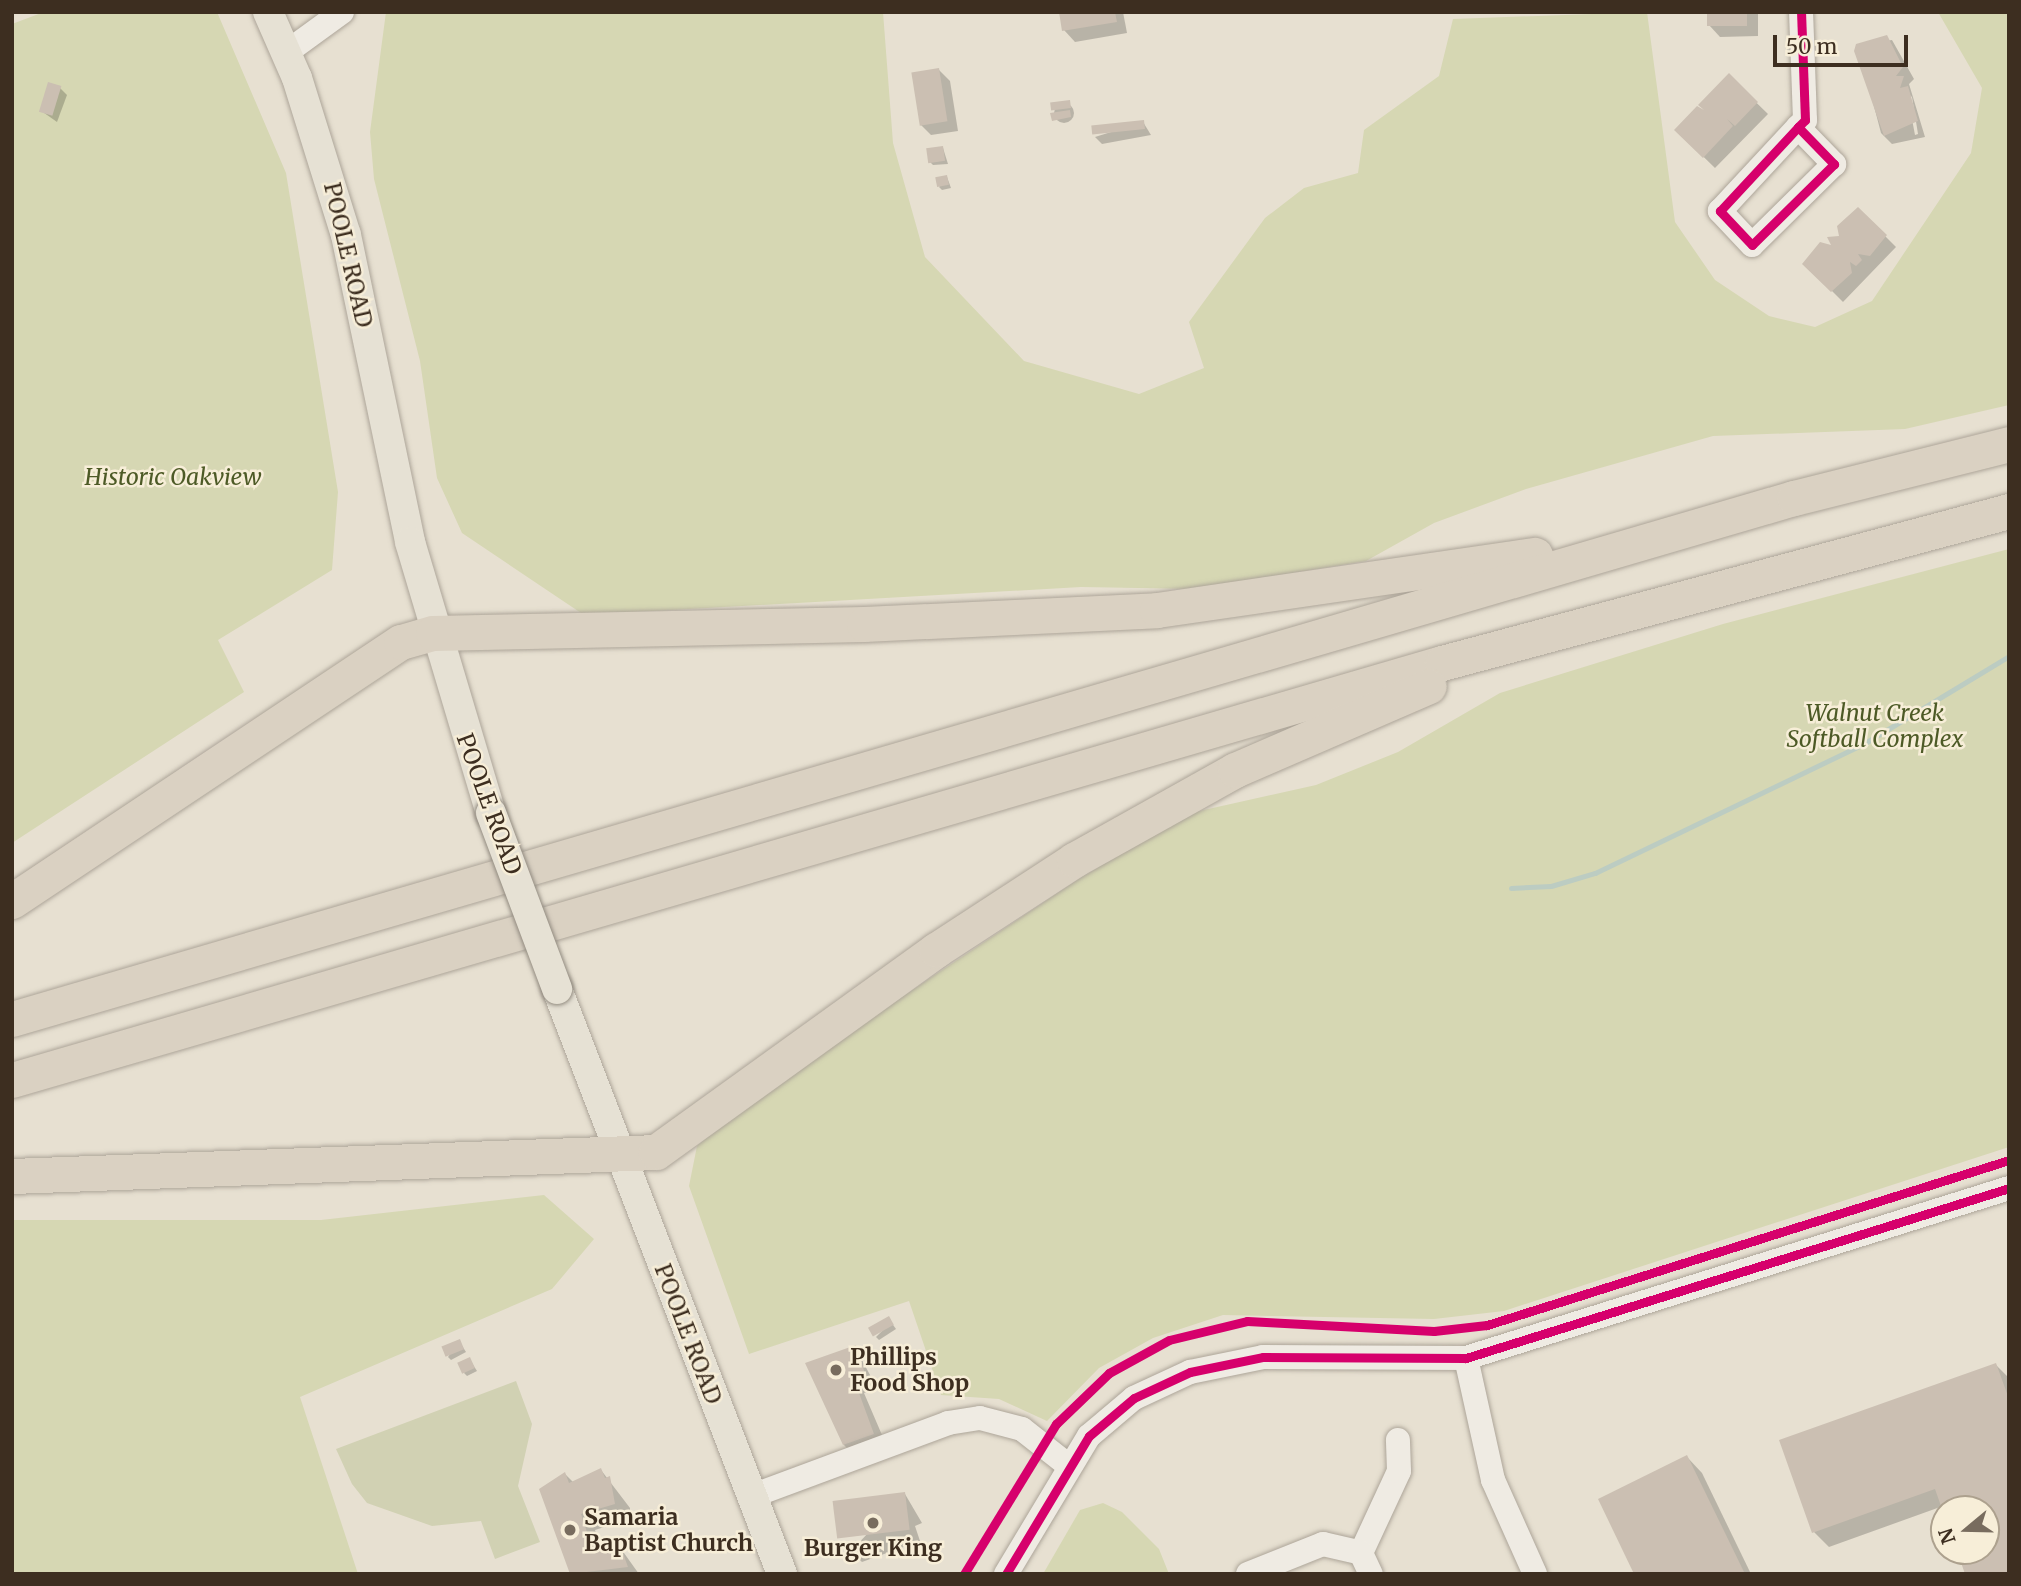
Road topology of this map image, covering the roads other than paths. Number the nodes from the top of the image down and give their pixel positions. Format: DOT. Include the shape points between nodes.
graph roads {
  1 [pos="268,12"];
  2 [pos="342,12"];
  3 [pos="1801,12"];
  4 [pos="287,52"];
  5 [pos="1798,127"];
  6 [pos="2009,444"];
  7 [pos="2009,511"];
  8 [pos="1651,539"];
  9 [pos="433,633"];
  10 [pos="1548,634"];
  11 [pos="12,901"];
  12 [pos="12,1019"];
  13 [pos="12,1080"];
  14 [pos="619,1156"];
  15 [pos="12,1176"];
  16 [pos="2009,1188"];
  17 [pos="1466,1358"];
  18 [pos="1398,1440"];
  19 [pos="1069,1466"];
  20 [pos="752,1496"];
  21 [pos="1366,1563"];
  22 [pos="782,1574"];
  23 [pos="1006,1574"];
  24 [pos="1248,1574"];
  25 [pos="1535,1574"];
  1 -- 4 [label="main road, POOLE ROAD"];
  2 -- 4 [label="street"];
  3 -- 5 [label="street" via="1807,66 1805,120"];
  4 -- 9 [label="main road, POOLE ROAD" via="346,235"];
  5 -- 5 [label="street" via="1834,164 1752,245 1720,211"];
  6 -- 8 [label="highway"];
  7 -- 10 [label="highway"];
  8 -- 9 [label="highway" via="1157,610 864,624"];
  8 -- 12 [label="highway"];
  9 -- 11 [label="highway" via="401,642"];
  9 -- 14 [label="main road, POOLE ROAD, bridge" via="491,813"];
  10 -- 13 [label="highway"];
  10 -- 14 [label="highway" via="1174,802 959,935 656,1152"];
  14 -- 15 [label="highway"];
  14 -- 20 [label="main road, POOLE ROAD"];
  16 -- 17 [label="street"];
  17 -- 19 [label="street" via="1263,1357 1190,1372 1134,1398 1089,1436"];
  17 -- 25 [label="street" via="1493,1480"];
  18 -- 21 [label="street" via="1399,1471"];
  19 -- 20 [label="street" via="1022,1429 980,1418 948,1423"];
  19 -- 23 [label="street"];
  20 -- 22 [label="main road, POOLE ROAD"];
  21 -- 24 [label="street" via="1323,1544"];
}
